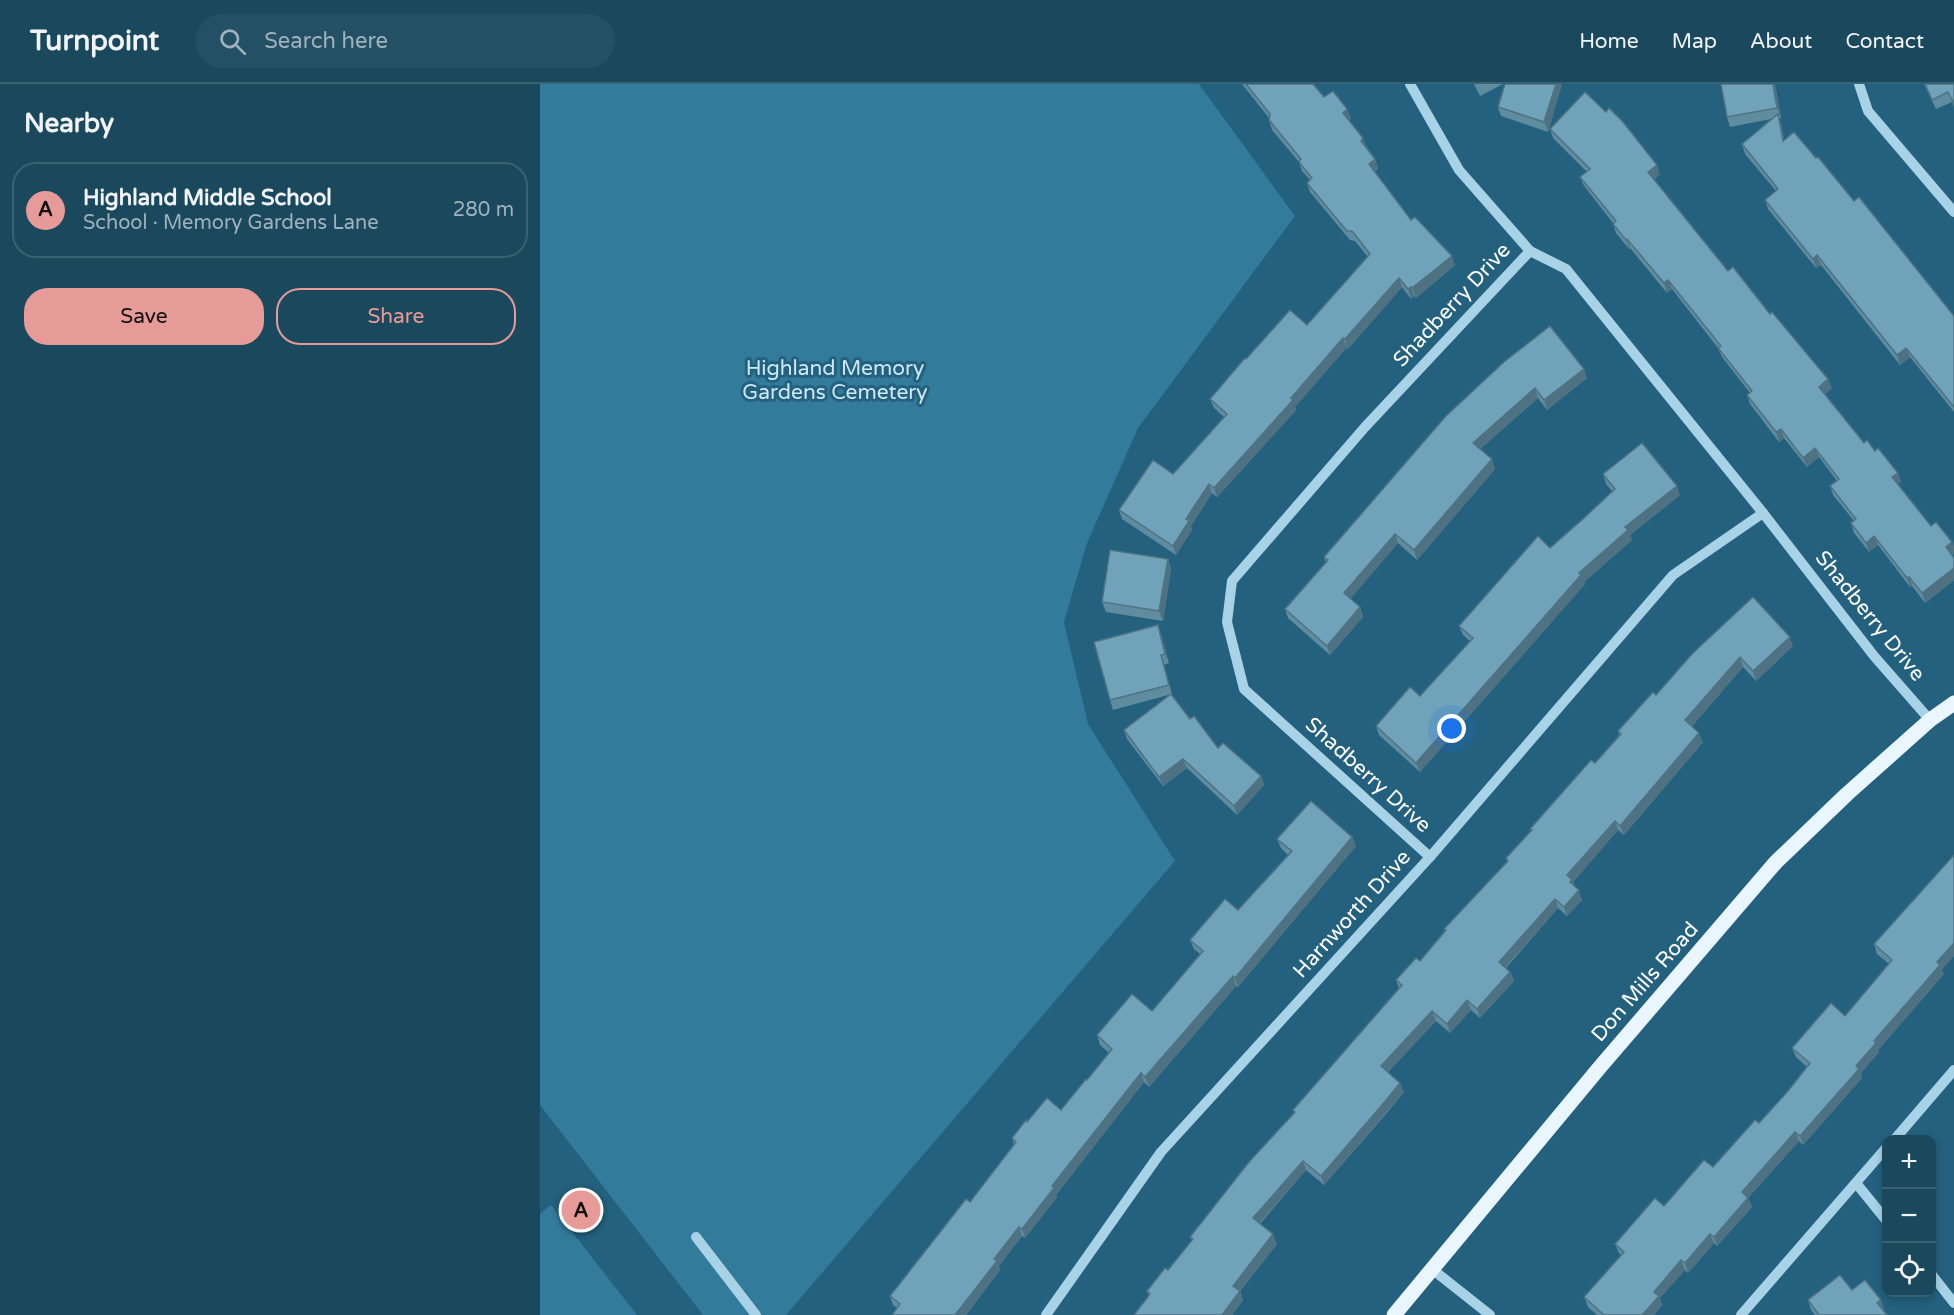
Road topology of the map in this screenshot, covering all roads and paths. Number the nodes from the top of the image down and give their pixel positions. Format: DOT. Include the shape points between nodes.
graph roads {
  1 [pos="1410,84"];
  2 [pos="1859,84"];
  3 [pos="1954,212"];
  4 [pos="1530,251"];
  5 [pos="1763,513"];
  6 [pos="1954,703"];
  7 [pos="1930,720"];
  8 [pos="1430,857"];
  9 [pos="1954,1070"];
  10 [pos="1898,1135"];
  11 [pos="1882,1154"];
  12 [pos="1856,1183"];
  13 [pos="1882,1214"];
  14 [pos="696,1237"];
  15 [pos="1432,1269"];
  16 [pos="1936,1280"];
  17 [pos="1954,1303"];
  18 [pos="756,1315"];
  19 [pos="1046,1315"];
  20 [pos="1394,1315"];
  21 [pos="1490,1315"];
  22 [pos="1741,1315"];
  1 -- 4 [label="street" via="1459,170"];
  2 -- 3 [label="street" via="1868,111"];
  4 -- 5 [label="street, Shadberry Drive" via="1566,269"];
  4 -- 8 [label="street, Shadberry Drive" via="1365,428 1232,581 1227,622 1244,689"];
  5 -- 7 [label="street, Shadberry Drive"];
  5 -- 8 [label="street, Harnworth Drive" via="1672,575"];
  6 -- 7 [label="main road, Don Mills Road"];
  7 -- 15 [label="main road, Don Mills Road" via="1776,862"];
  8 -- 19 [label="street, Harnworth Drive" via="1161,1152"];
  9 -- 10 [label="street"];
  11 -- 12 [label="street"];
  12 -- 13 [label="street"];
  12 -- 22 [label="street"];
  14 -- 18 [label="street"];
  15 -- 20 [label="main road, Don Mills Road"];
  15 -- 21 [label="street"];
  16 -- 17 [label="street"];
}
